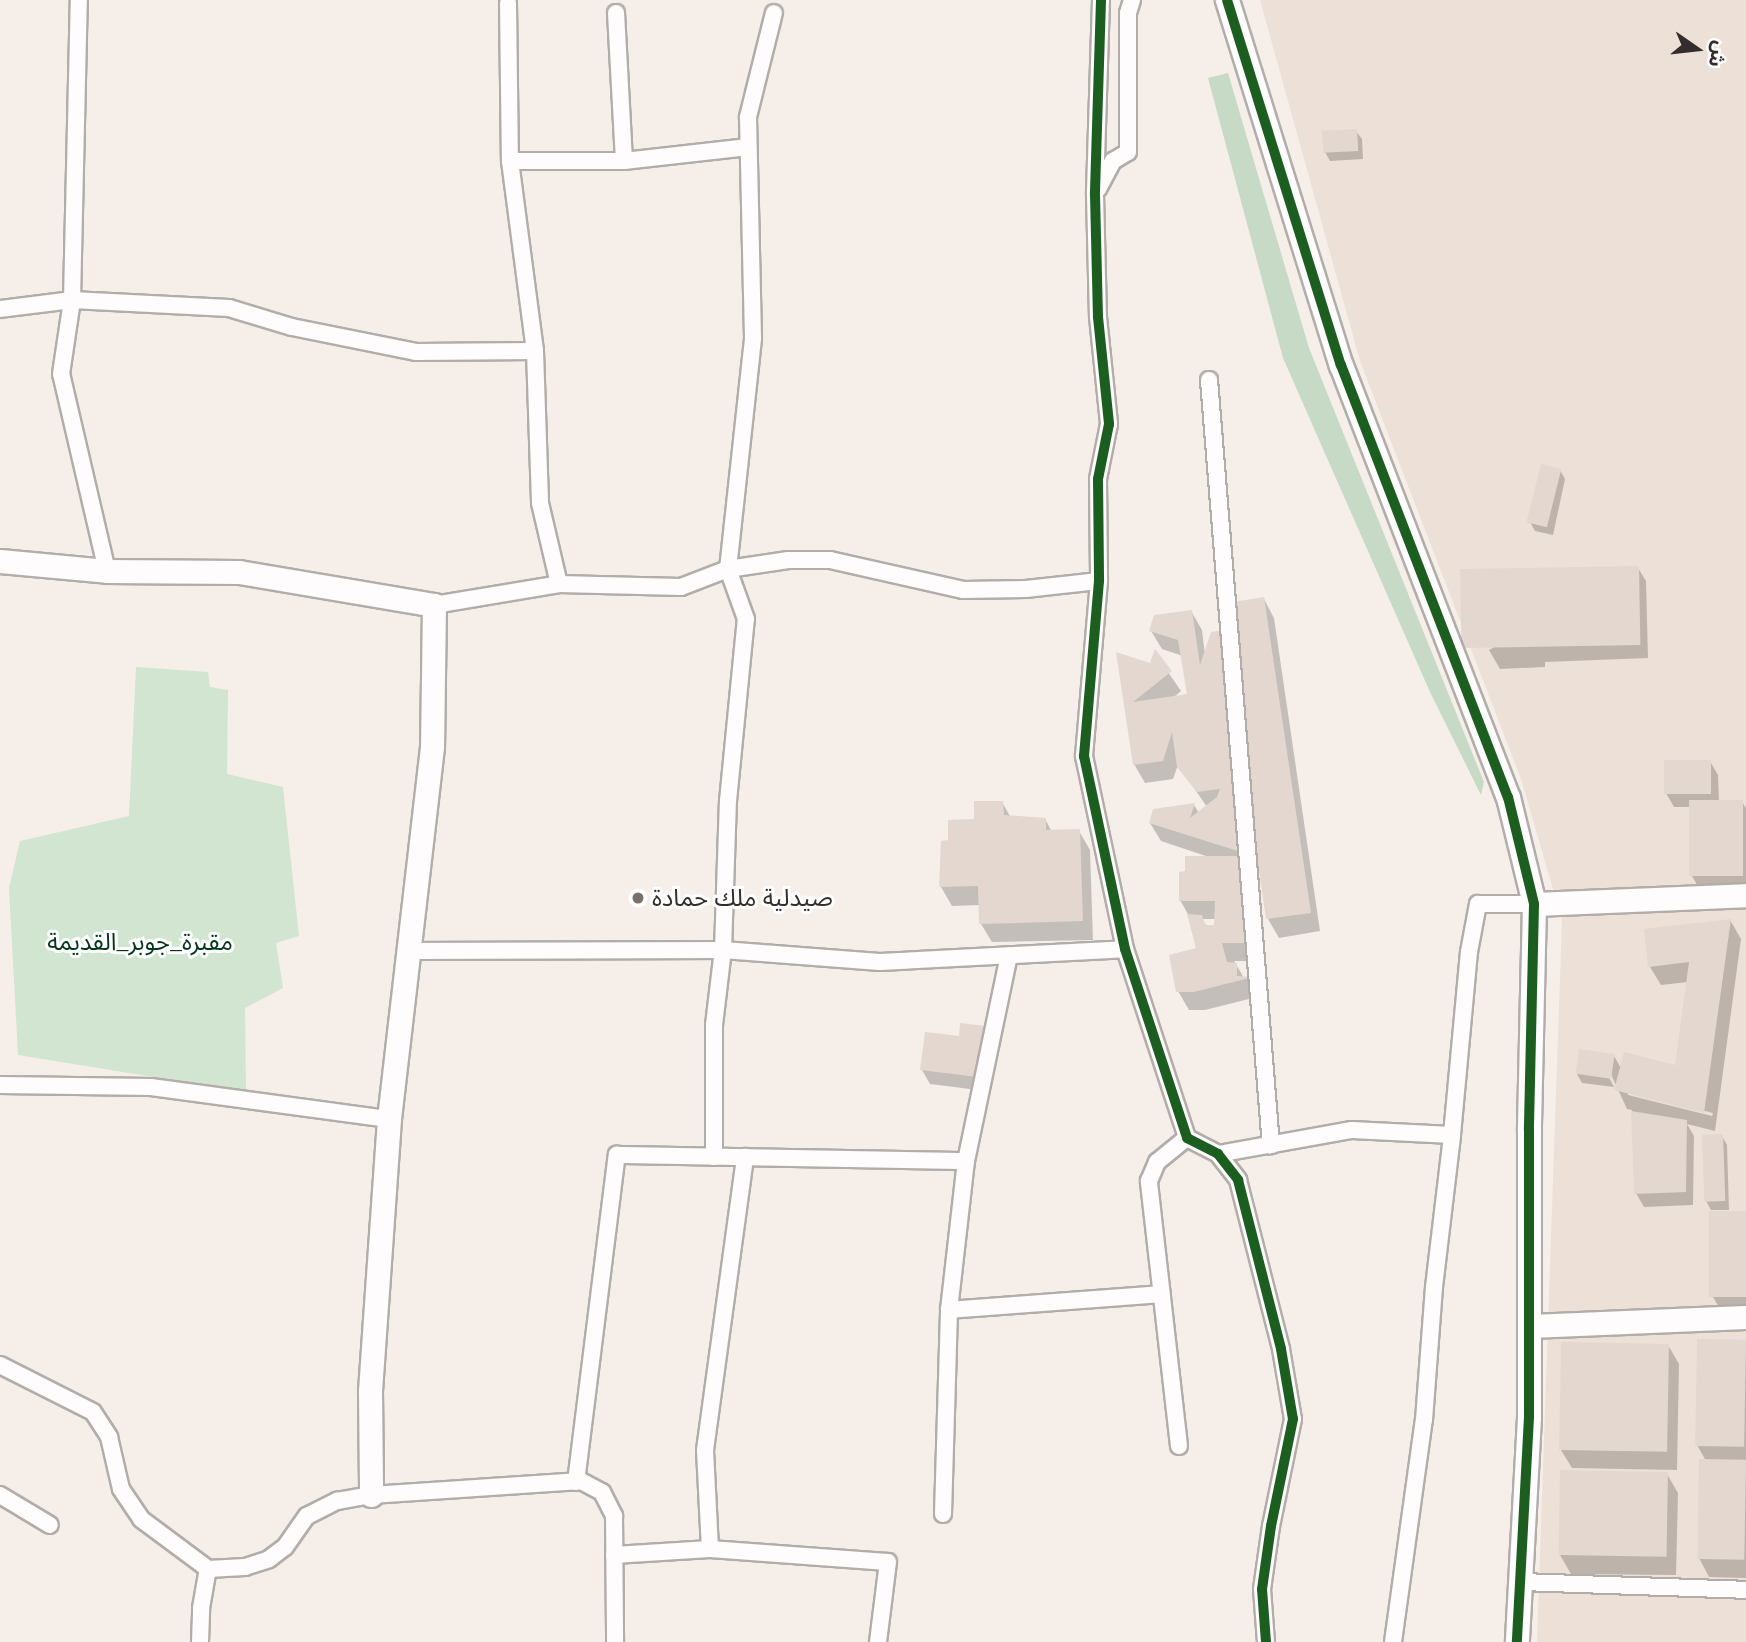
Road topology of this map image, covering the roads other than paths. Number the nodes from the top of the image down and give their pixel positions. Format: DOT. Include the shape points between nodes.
graph roads {
  1 [pos="79,0"];
  2 [pos="1101,0"];
  3 [pos="1132,0"];
  4 [pos="1227,0"];
  5 [pos="508,3"];
  6 [pos="616,13"];
  7 [pos="774,13"];
  8 [pos="748,147"];
  9 [pos="510,161"];
  10 [pos="624,161"];
  11 [pos="1096,195"];
  12 [pos="72,299"];
  13 [pos="0,309"];
  14 [pos="535,351"];
  15 [pos="1209,380"];
  16 [pos="0,561"];
  17 [pos="728,569"];
  18 [pos="107,571"];
  19 [pos="1099,581"];
  20 [pos="559,584"];
  21 [pos="435,605"];
  22 [pos="1746,895"];
  23 [pos="1534,904"];
  24 [pos="1125,949"];
  25 [pos="723,950"];
  26 [pos="407,951"];
  27 [pos="1009,955"];
  28 [pos="0,1084"];
  29 [pos="389,1119"];
  30 [pos="1452,1135"];
  31 [pos="1186,1138"];
  32 [pos="1271,1145"];
  33 [pos="1218,1154"];
  34 [pos="715,1157"];
  35 [pos="745,1157"];
  36 [pos="967,1161"];
  37 [pos="1161,1294"];
  38 [pos="949,1310"];
  39 [pos="1746,1317"];
  40 [pos="1530,1326"];
  41 [pos="0,1365"];
  42 [pos="1179,1446"];
  43 [pos="576,1482"];
  44 [pos="0,1495"];
  45 [pos="371,1496"];
  46 [pos="943,1514"];
  47 [pos="50,1525"];
  48 [pos="710,1549"];
  49 [pos="614,1555"];
  50 [pos="208,1569"];
  51 [pos="1521,1582"];
  52 [pos="1746,1590"];
  53 [pos="200,1642"];
  54 [pos="615,1642"];
  55 [pos="878,1642"];
  56 [pos="1266,1642"];
  57 [pos="1393,1642"];
  58 [pos="1517,1642"];
  1 -- 12 [label="street"];
  2 -- 11 [label="street"];
  3 -- 11 [label="street" via="1128,13 1128,152 1114,161"];
  4 -- 23 [label="street" via="1341,365 1508,797"];
  5 -- 9 [label="street"];
  6 -- 10 [label="street"];
  7 -- 8 [label="street" via="748,117"];
  8 -- 10 [label="street"];
  8 -- 17 [label="street" via="753,338"];
  9 -- 10 [label="street"];
  9 -- 14 [label="street"];
  11 -- 19 [label="street" via="1098,317 1109,424 1098,479"];
  12 -- 13 [label="street"];
  12 -- 14 [label="street" via="229,308 292,327 416,352"];
  12 -- 18 [label="street" via="61,374"];
  14 -- 20 [label="street" via="540,503"];
  15 -- 32 [label="street"];
  16 -- 18 [label="street"];
  17 -- 19 [label="street" via="830,560 963,590"];
  17 -- 20 [label="street" via="681,587"];
  17 -- 25 [label="street" via="746,620 728,801"];
  18 -- 21 [label="street" via="239,572"];
  19 -- 24 [label="street" via="1084,757"];
  20 -- 21 [label="street"];
  21 -- 26 [label="street" via="432,747"];
  22 -- 23 [label="street"];
  23 -- 30 [label="street" via="1478,904 1469,952"];
  23 -- 40 [label="street"];
  24 -- 27 [label="street"];
  24 -- 31 [label="street"];
  25 -- 26 [label="street"];
  25 -- 27 [label="street" via="880,962"];
  25 -- 34 [label="street" via="714,1025"];
  26 -- 29 [label="street"];
  27 -- 36 [label="street"];
  28 -- 29 [label="street" via="151,1087"];
  29 -- 45 [label="street" via="370,1391"];
  30 -- 32 [label="street" via="1352,1130"];
  30 -- 57 [label="street" via="1424,1420"];
  31 -- 33 [label="street"];
  31 -- 37 [label="street" via="1157,1162 1149,1181"];
  32 -- 33 [label="street"];
  33 -- 56 [label="street" via="1238,1180 1293,1419 1262,1589"];
  34 -- 35 [label="street"];
  34 -- 43 [label="street" via="617,1155"];
  35 -- 36 [label="street"];
  35 -- 48 [label="street" via="705,1450"];
  36 -- 38 [label="street"];
  37 -- 38 [label="street"];
  37 -- 42 [label="street"];
  38 -- 46 [label="street"];
  39 -- 40 [label="street"];
  40 -- 51 [label="street"];
  41 -- 50 [label="street" via="93,1412 109,1437 121,1489 141,1519"];
  43 -- 45 [label="street"];
  43 -- 49 [label="street" via="602,1492 614,1516"];
  44 -- 47 [label="street"];
  45 -- 50 [label="street" via="337,1501 307,1516 285,1547 269,1559 245,1567"];
  48 -- 49 [label="street"];
  48 -- 55 [label="street" via="888,1562"];
  49 -- 54 [label="street"];
  50 -- 53 [label="street"];
  51 -- 52 [label="street"];
  51 -- 58 [label="street"];
}
